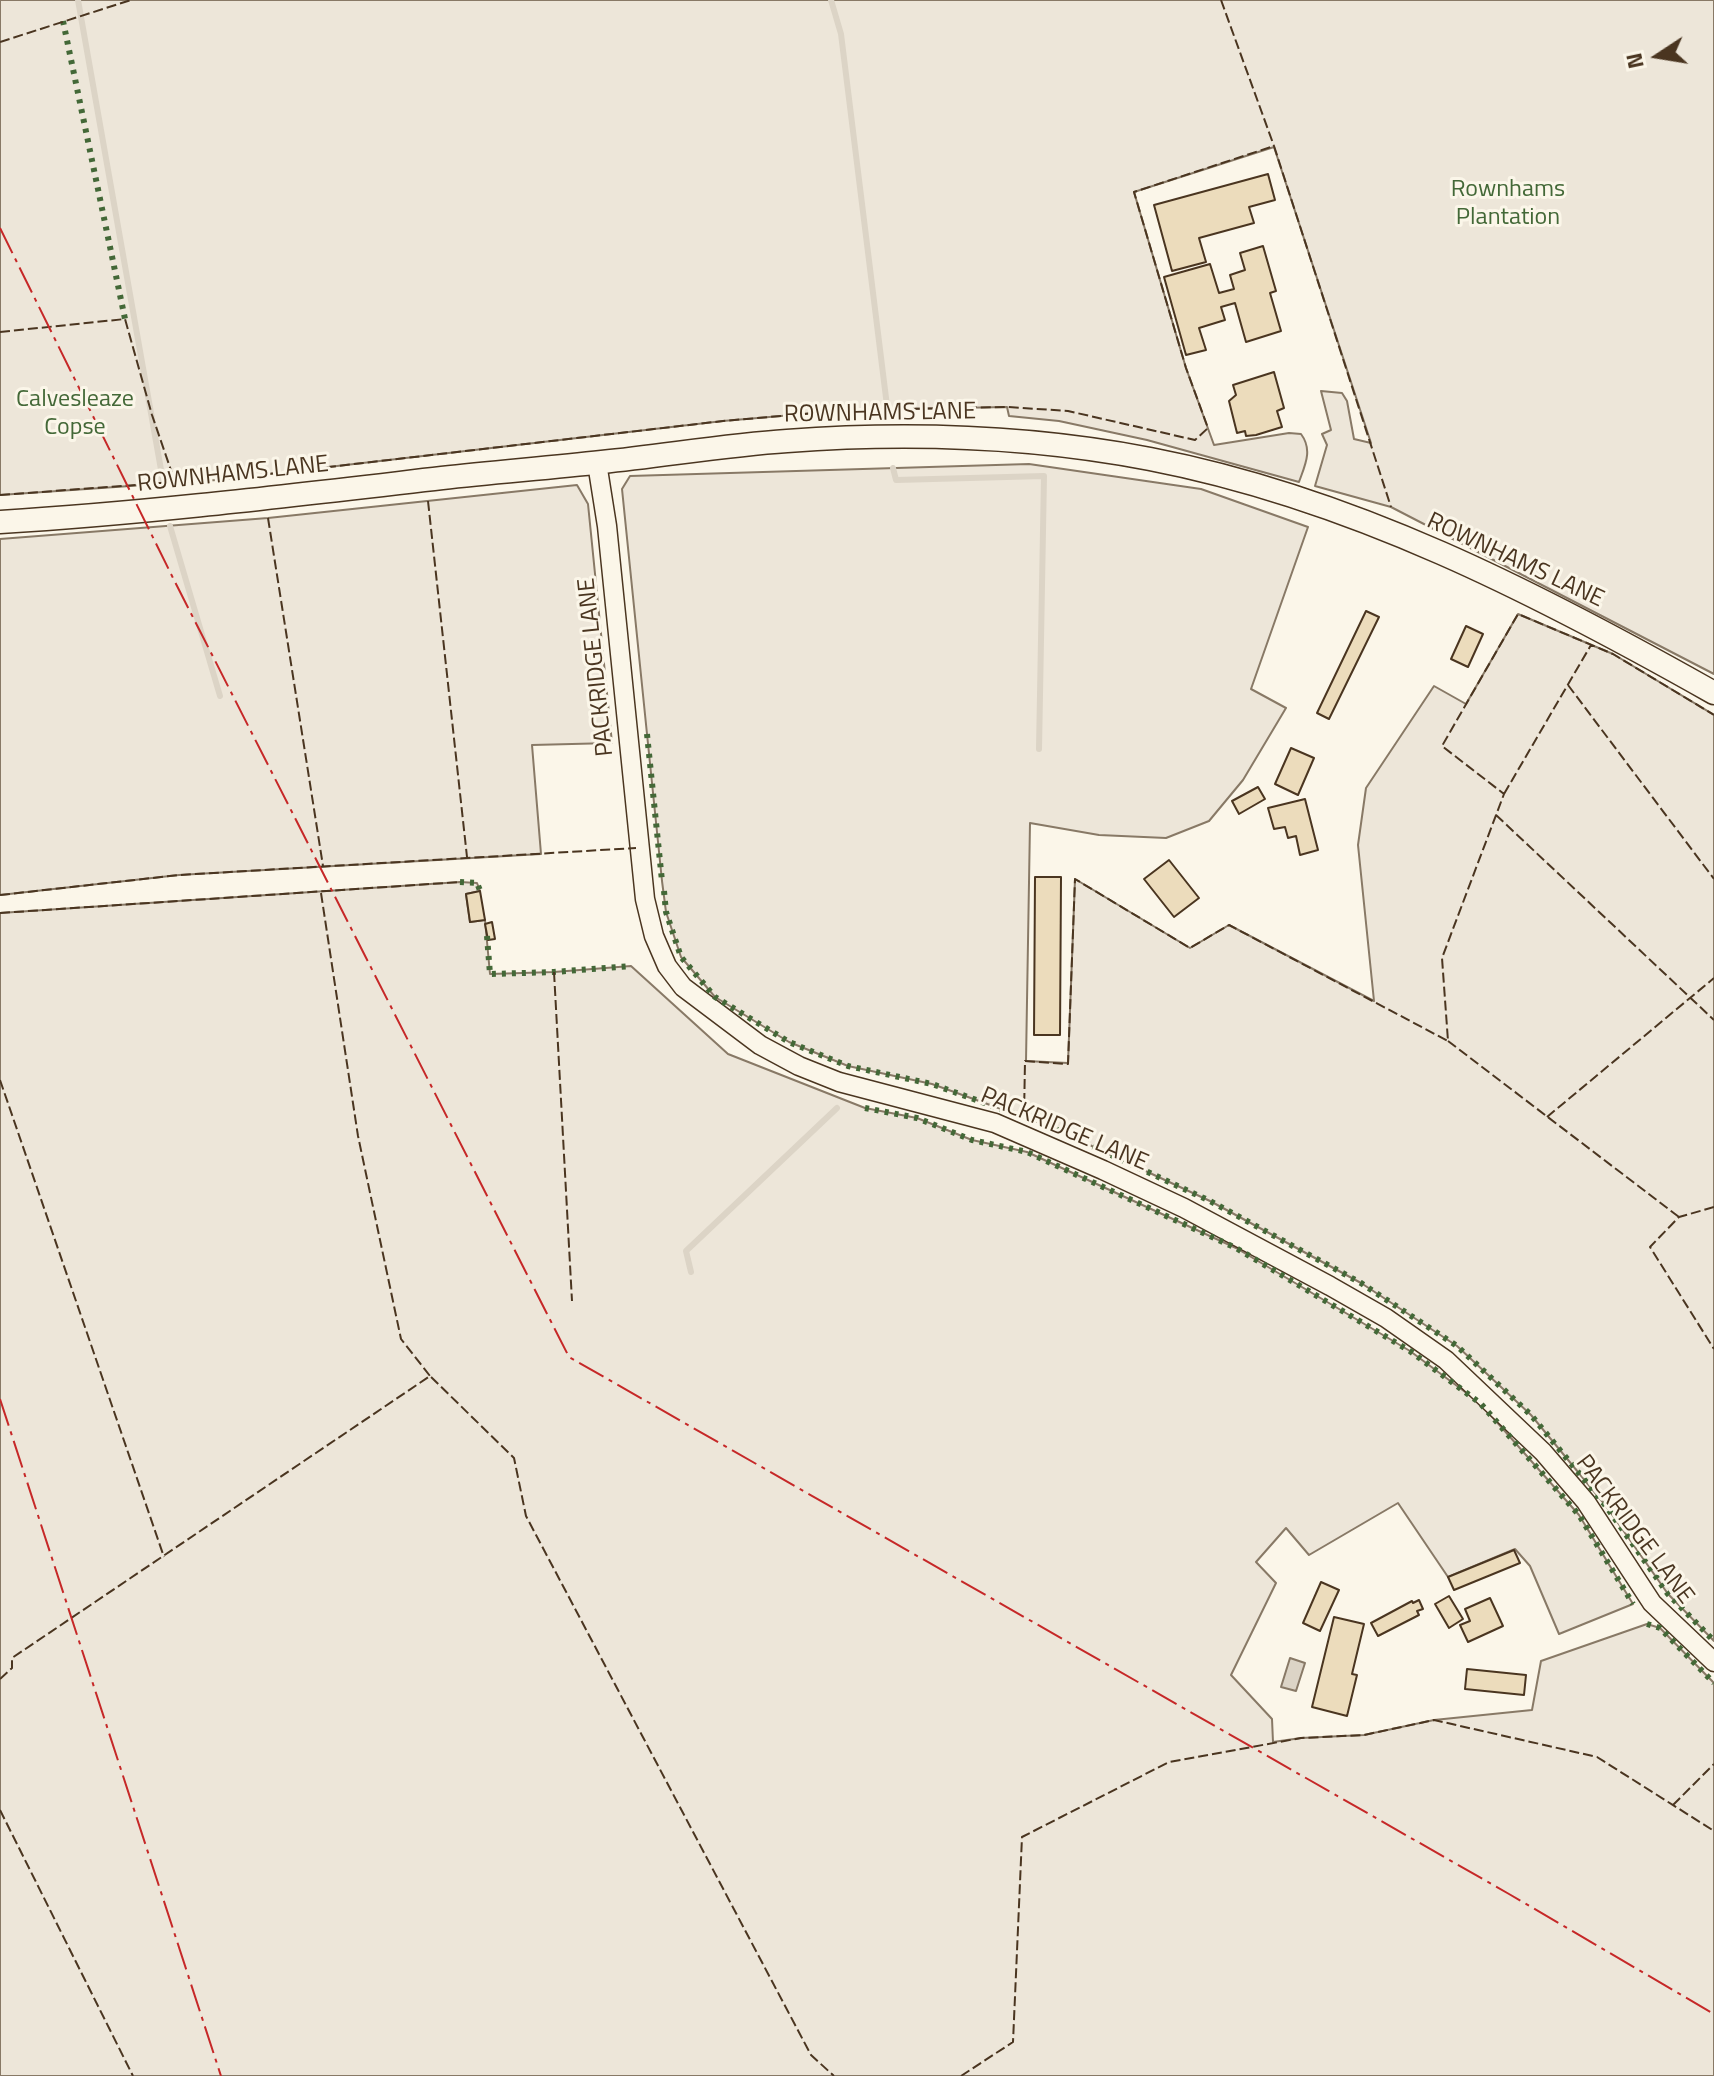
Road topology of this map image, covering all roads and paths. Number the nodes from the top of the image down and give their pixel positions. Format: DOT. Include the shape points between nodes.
graph roads {
  1 [pos="597,463"];
  2 [pos="0,522"];
  3 [pos="1714,693"];
  4 [pos="1714,1662"];
  1 -- 2 [label="street, ROWNHAMS LANE"];
  1 -- 3 [label="street, ROWNHAMS LANE" via="785,441 929,436 1023,441 1153,459 1294,496 1469,565"];
  1 -- 4 [label="street, PACKRIDGE LANE" via="645,899 654,936 683,987 760,1045 799,1066 839,1082 995,1123 1184,1208 1386,1318 1446,1360 1543,1452 1586,1502 1652,1603"];
}
